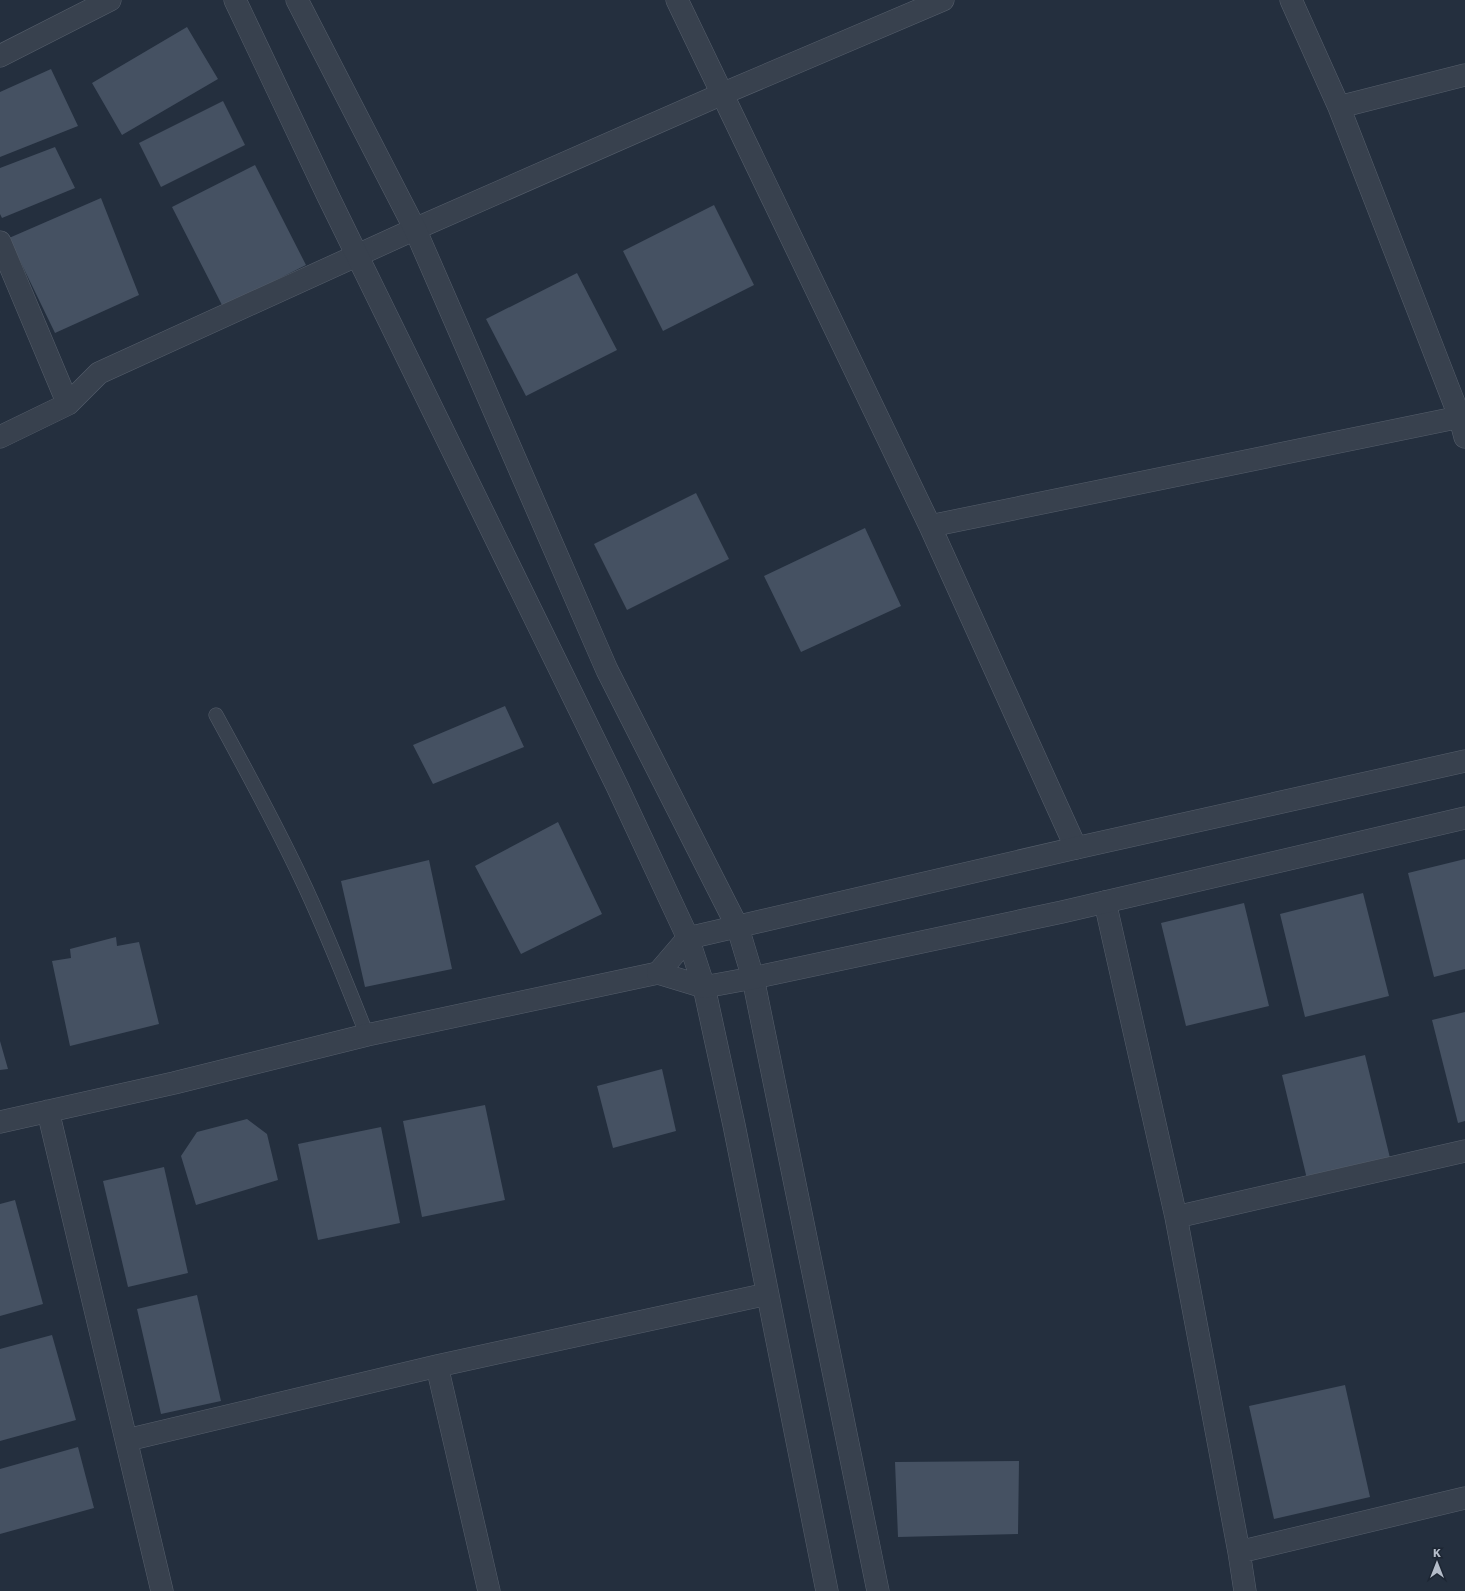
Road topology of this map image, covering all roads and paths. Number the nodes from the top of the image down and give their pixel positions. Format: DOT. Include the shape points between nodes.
graph roads {
  1 [pos="110,0"];
  2 [pos="235,0"];
  3 [pos="297,0"];
  4 [pos="677,0"];
  5 [pos="943,0"];
  6 [pos="1291,0"];
  7 [pos="0,56"];
  8 [pos="1465,76"];
  9 [pos="722,94"];
  10 [pos="1339,108"];
  11 [pos="415,229"];
  12 [pos="0,242"];
  13 [pos="358,256"];
  14 [pos="68,404"];
  15 [pos="1463,424"];
  16 [pos="0,437"];
  17 [pos="930,526"];
  18 [pos="216,715"];
  19 [pos="1465,761"];
  20 [pos="1465,818"];
  21 [pos="1076,848"];
  22 [pos="1105,902"];
  23 [pos="738,928"];
  24 [pos="688,938"];
  25 [pos="658,973"];
  26 [pos="753,978"];
  27 [pos="704,987"];
  28 [pos="367,1035"];
  29 [pos="48,1111"];
  30 [pos="0,1122"];
  31 [pos="1465,1151"];
  32 [pos="1176,1217"];
  33 [pos="767,1294"];
  34 [pos="437,1366"];
  35 [pos="127,1440"];
  36 [pos="1465,1498"];
  37 [pos="1239,1552"];
  38 [pos="162,1591"];
  39 [pos="489,1591"];
  40 [pos="827,1591"];
  41 [pos="878,1591"];
  42 [pos="1246,1591"];
  1 -- 7 [label="street"];
  2 -- 13 [label="street"];
  3 -- 11 [label="street"];
  4 -- 9 [label="street"];
  5 -- 9 [label="street"];
  6 -- 10 [label="street"];
  8 -- 10 [label="street"];
  9 -- 11 [label="street"];
  9 -- 17 [label="street"];
  10 -- 15 [label="street"];
  11 -- 13 [label="street"];
  11 -- 23 [label="street" via="608,670"];
  12 -- 14 [label="street"];
  13 -- 14 [label="street" via="100,373"];
  13 -- 24 [label="street" via="617,786"];
  14 -- 16 [label="street"];
  15 -- 17 [label="street"];
  17 -- 21 [label="street"];
  18 -- 28 [label="lane" via="260,795 300,877"];
  19 -- 21 [label="street"];
  20 -- 22 [label="street"];
  21 -- 23 [label="street"];
  22 -- 26 [label="street"];
  22 -- 32 [label="street"];
  23 -- 24 [label="street"];
  23 -- 26 [label="street"];
  24 -- 25 [label="street"];
  24 -- 27 [label="street"];
  25 -- 27 [label="street"];
  25 -- 28 [label="street"];
  26 -- 27 [label="street"];
  26 -- 41 [label="street"];
  27 -- 33 [label="street"];
  28 -- 29 [label="street"];
  29 -- 30 [label="street"];
  29 -- 35 [label="street"];
  31 -- 32 [label="street"];
  32 -- 37 [label="street"];
  33 -- 34 [label="street"];
  33 -- 40 [label="street"];
  34 -- 35 [label="street"];
  34 -- 39 [label="street"];
  35 -- 38 [label="street"];
  36 -- 37 [label="street"];
  37 -- 42 [label="street"];
}
